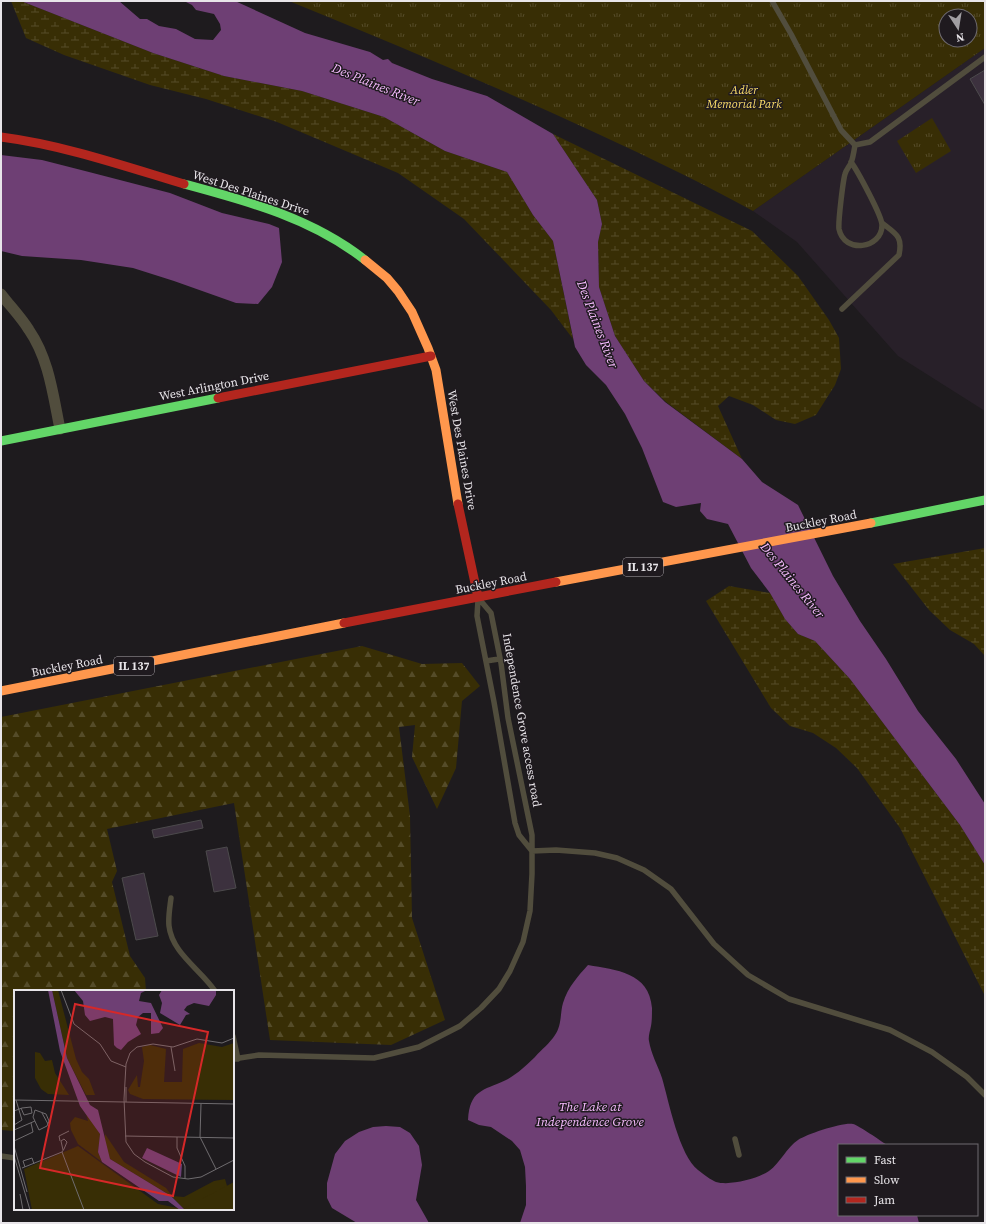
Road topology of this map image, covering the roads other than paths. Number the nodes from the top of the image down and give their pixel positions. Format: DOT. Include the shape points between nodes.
graph roads {
  1 [pos="772,1"];
  2 [pos="985,57"];
  3 [pos="1,137"];
  4 [pos="855,145"];
  5 [pos="852,162"];
  6 [pos="882,223"];
  7 [pos="1,294"];
  8 [pos="842,309"];
  9 [pos="431,356"];
  10 [pos="60,429"];
  11 [pos="1,440"];
  12 [pos="985,500"];
  13 [pos="478,597"];
  14 [pos="499,659"];
  15 [pos="486,661"];
  16 [pos="1,691"];
  17 [pos="532,851"];
  18 [pos="171,898"];
  19 [pos="214,990"];
  20 [pos="234,1044"];
  21 [pos="236,1059"];
  22 [pos="985,1095"];
  23 [pos="735,1139"];
  24 [pos="739,1155"];
  25 [pos="1,1156"];
  26 [pos="14,1158"];
  1 -- 4 [label="lane" via="841,130"];
  2 -- 4 [label="lane" via="870,142"];
  3 -- 9 [label="street, West Des Plaines Drive" via="26,140 124,166 248,202 317,228 343,243 391,282 414,315"];
  4 -- 5 [label="lane"];
  5 -- 6 [label="lane"];
  5 -- 6 [label="lane" via="845,174 838,227 841,236 853,246 869,244 881,233"];
  6 -- 8 [label="lane" via="897,235 901,244 899,255"];
  7 -- 10 [label="street" via="30,330 40,348 48,370"];
  9 -- 10 [label="street, West Arlington Drive"];
  9 -- 13 [label="street, West Des Plaines Drive" via="436,370 460,513"];
  10 -- 11 [label="street, West Arlington Drive"];
  12 -- 13 [label="street, Buckley Road / IL 137"];
  13 -- 14 [label="lane, Independence Grove access road" via="491,613"];
  13 -- 15 [label="lane, Independence Grove access road" via="477,616"];
  13 -- 16 [label="street, Buckley Road / IL 137"];
  14 -- 15 [label="lane"];
  14 -- 17 [label="lane, Independence Grove access road" via="508,718 532,835"];
  15 -- 17 [label="lane, Independence Grove access road" via="515,823 519,835"];
  17 -- 21 [label="lane, Independence Grove access road" via="530,911 518,955 499,989 460,1026 419,1047 374,1058 259,1055"];
  17 -- 22 [label="lane" via="595,853 617,858 644,870 671,888 714,944 748,975 789,999 890,1030 932,1052 967,1077"];
  18 -- 19 [label="lane" via="169,926 174,941 185,958"];
  20 -- 21 [label="lane"];
  23 -- 24 [label="lane"];
  25 -- 26 [label="lane"];
}
